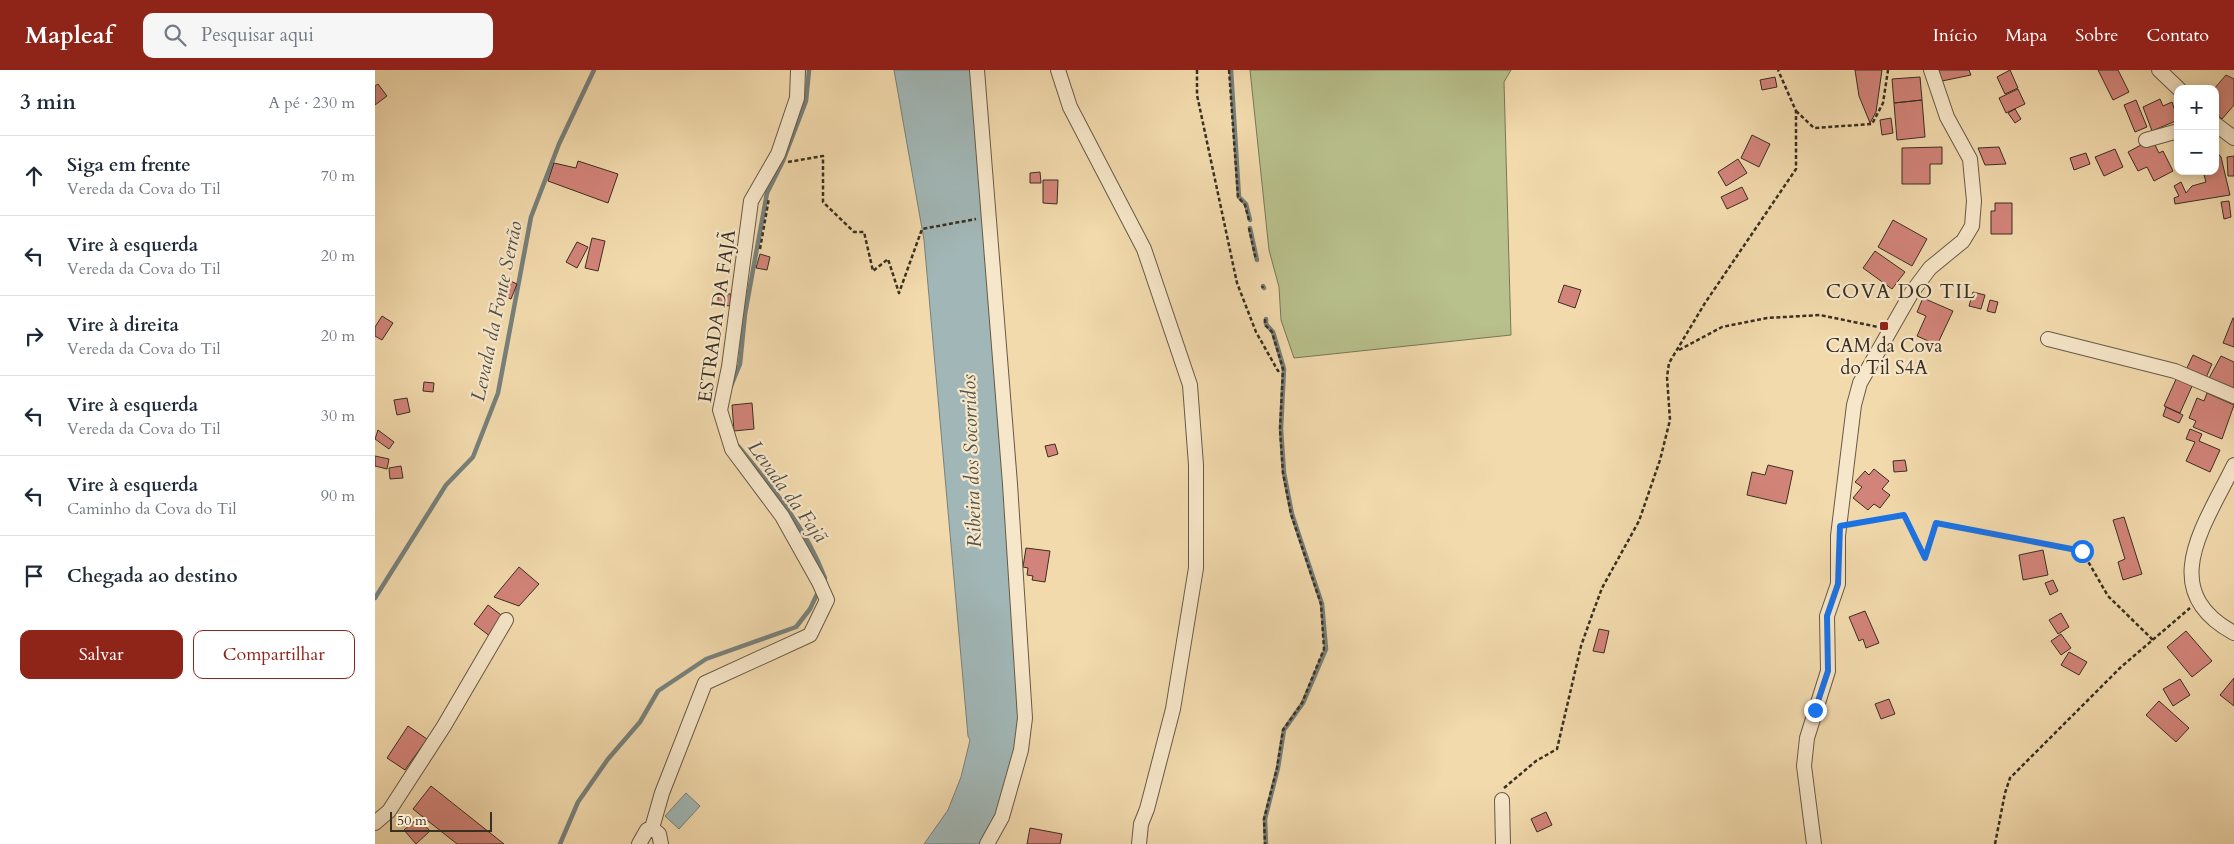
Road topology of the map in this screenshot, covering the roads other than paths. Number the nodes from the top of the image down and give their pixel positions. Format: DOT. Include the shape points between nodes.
graph roads {
  1 [pos="798,70"];
  2 [pos="977,70"];
  3 [pos="1058,70"];
  4 [pos="1931,70"];
  5 [pos="2159,70"];
  6 [pos="2175,85"];
  7 [pos="2219,127"];
  8 [pos="2174,132"];
  9 [pos="2234,138"];
  10 [pos="2146,140"];
  11 [pos="2048,339"];
  12 [pos="2234,396"];
  13 [pos="2234,465"];
  14 [pos="506,620"];
  15 [pos="2234,633"];
  16 [pos="1503,800"];
  17 [pos="375,823"];
  18 [pos="653,828"];
  19 [pos="639,844"];
  20 [pos="661,844"];
  21 [pos="987,844"];
  22 [pos="1139,844"];
  23 [pos="1503,844"];
  24 [pos="1814,844"];
  1 -- 18 [label="street, ESTRADA DA FAJÃ" via="797,98 785,156 751,201 720,410 732,449 782,516 827,600 811,635 705,683 662,793"];
  2 -- 21 [label="street" via="1011,484 1025,718 1021,750 1002,817"];
  3 -- 22 [label="street" via="1070,107 1143,249 1191,385 1197,568 1173,709 1141,824"];
  4 -- 24 [label="street" via="1947,117 1970,159 1972,226 1963,241 1930,268 1912,292 1860,382 1854,405 1840,526 1838,584 1827,616 1828,671 1810,729 1804,766"];
  5 -- 6 [label="street"];
  7 -- 9 [label="street"];
  8 -- 10 [label="street"];
  11 -- 12 [label="street" via="2175,371"];
  13 -- 15 [label="street" via="2193,554 2190,568 2204,612"];
  14 -- 17 [label="street" via="419,765 389,811"];
  16 -- 23 [label="street"];
  18 -- 19 [label="street" via="647,830"];
  18 -- 20 [label="street" via="659,834"];
}
